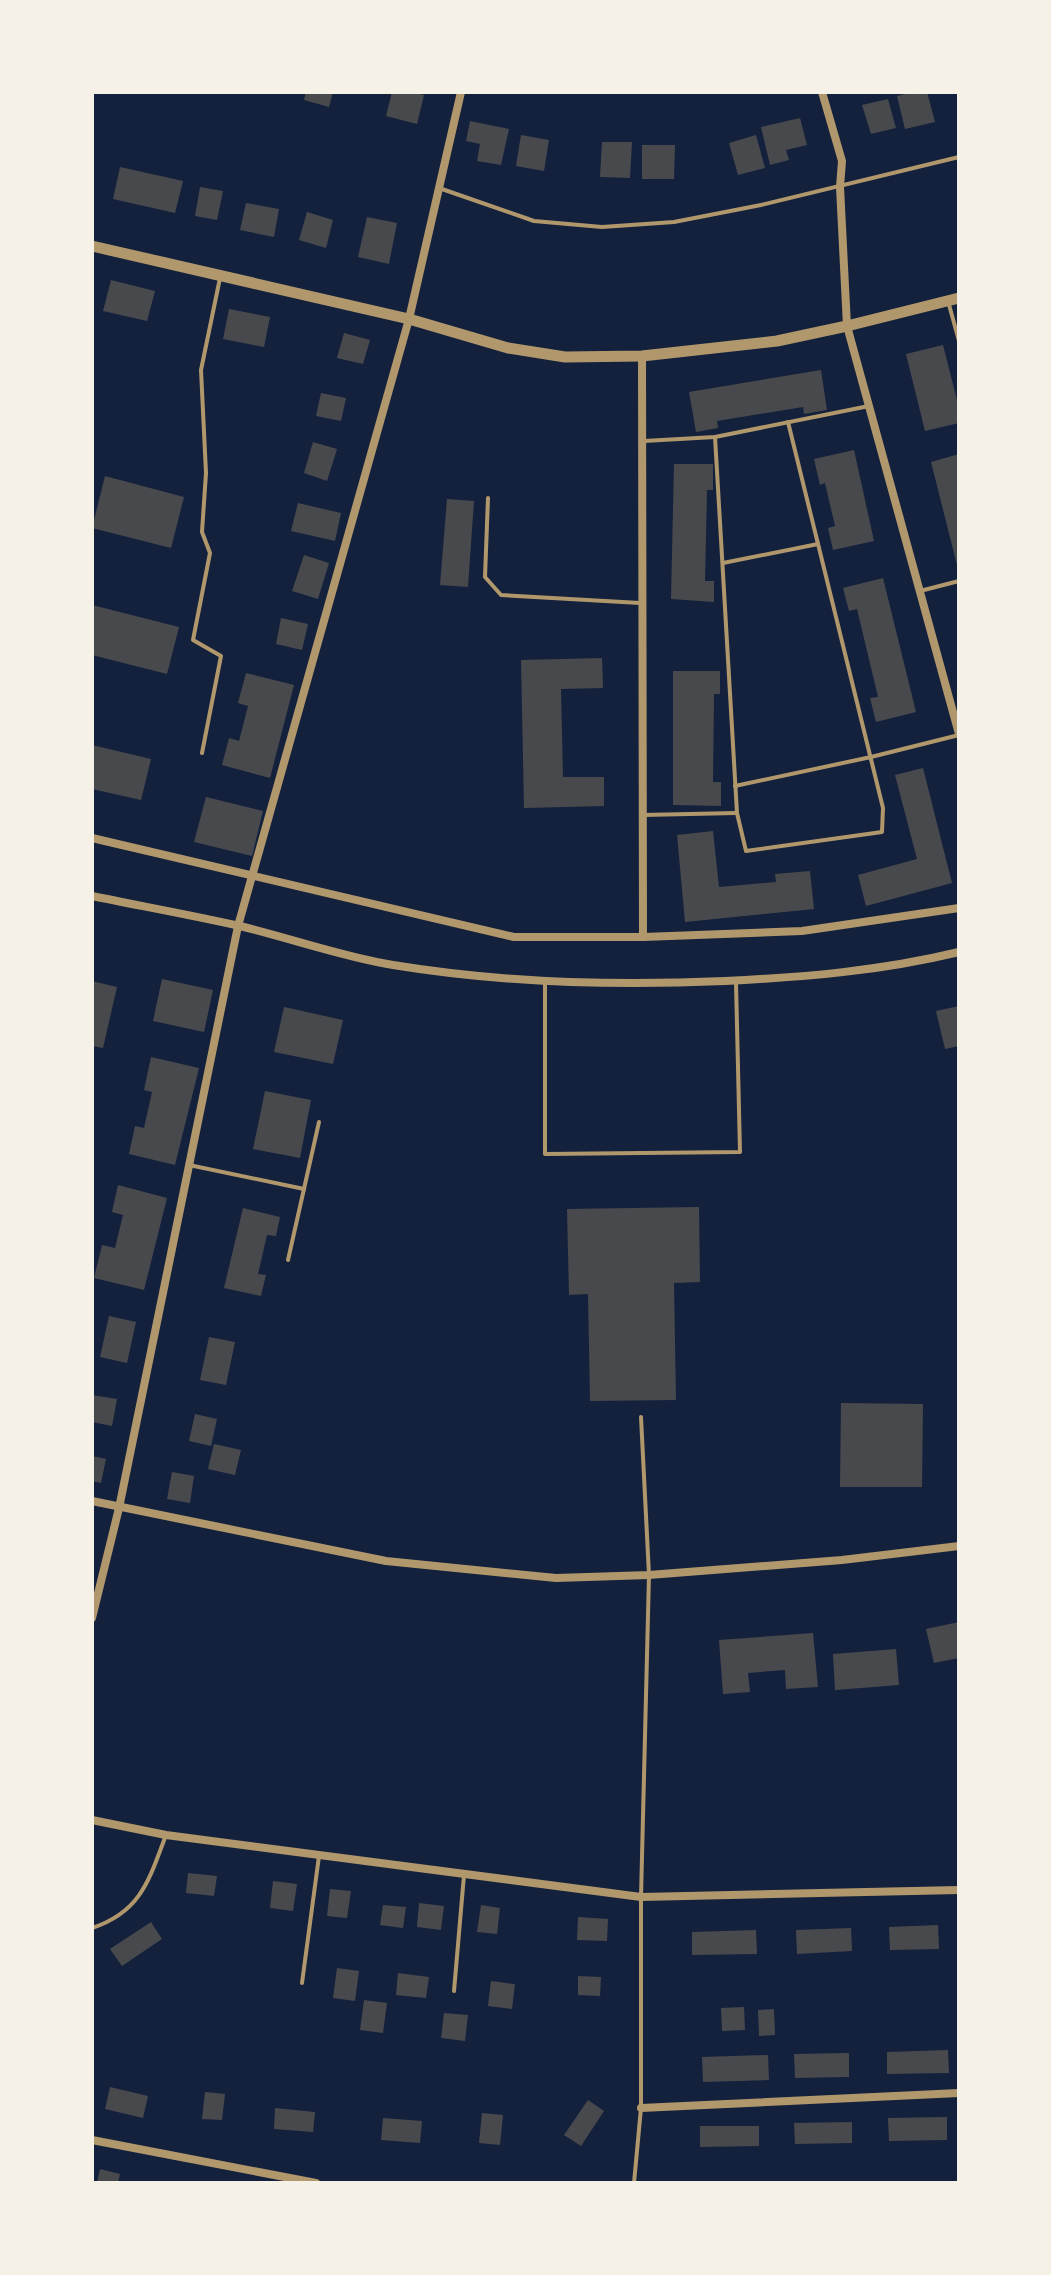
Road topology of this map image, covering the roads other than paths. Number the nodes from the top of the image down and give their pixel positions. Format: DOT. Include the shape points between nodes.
graph roads {
  1 [pos="461,92"];
  2 [pos="822,92"];
  3 [pos="959,157"];
  4 [pos="840,187"];
  5 [pos="439,188"];
  6 [pos="92,246"];
  7 [pos="220,275"];
  8 [pos="953,299"];
  9 [pos="409,319"];
  10 [pos="847,326"];
  11 [pos="959,341"];
  12 [pos="642,356"];
  13 [pos="869,406"];
  14 [pos="788,422"];
  15 [pos="715,437"];
  16 [pos="642,441"];
  17 [pos="488,498"];
  18 [pos="818,544"];
  19 [pos="723,563"];
  20 [pos="959,581"];
  21 [pos="920,591"];
  22 [pos="642,604"];
  23 [pos="959,734"];
  24 [pos="202,753"];
  25 [pos="871,757"];
  26 [pos="735,786"];
  27 [pos="737,813"];
  28 [pos="643,815"];
  29 [pos="92,838"];
  30 [pos="254,875"];
  31 [pos="92,896"];
  32 [pos="959,908"];
  33 [pos="238,926"];
  34 [pos="643,937"];
  35 [pos="959,952"];
  36 [pos="736,980"];
  37 [pos="545,982"];
  38 [pos="319,1122"];
  39 [pos="189,1165"];
  40 [pos="304,1189"];
  41 [pos="288,1260"];
  42 [pos="641,1417"];
  43 [pos="92,1501"];
  44 [pos="119,1508"];
  45 [pos="959,1546"];
  46 [pos="649,1575"];
  47 [pos="92,1618"];
  48 [pos="92,1820"];
  49 [pos="166,1835"];
  50 [pos="319,1856"];
  51 [pos="464,1875"];
  52 [pos="959,1890"];
  53 [pos="641,1897"];
  54 [pos="92,1928"];
  55 [pos="302,1983"];
  56 [pos="454,1991"];
  57 [pos="959,2093"];
  58 [pos="641,2108"];
  59 [pos="92,2140"];
  60 [pos="316,2183"];
  61 [pos="634,2183"];
  1 -- 5 [label="street"];
  2 -- 4 [label="street" via="842,161"];
  3 -- 4 [label="lane"];
  4 -- 5 [label="lane" via="674,222 602,227 534,221"];
  4 -- 10 [label="street"];
  5 -- 9 [label="street"];
  6 -- 7 [label="street"];
  7 -- 9 [label="street"];
  7 -- 24 [label="lane" via="201,370 206,473 202,532 210,553 193,640 221,656"];
  8 -- 10 [label="street"];
  8 -- 11 [label="lane"];
  9 -- 12 [label="street" via="508,348 565,357"];
  9 -- 30 [label="street"];
  10 -- 12 [label="street" via="777,341"];
  10 -- 13 [label="street"];
  12 -- 16 [label="street"];
  13 -- 14 [label="lane"];
  13 -- 21 [label="street"];
  14 -- 15 [label="lane"];
  14 -- 18 [label="lane"];
  15 -- 16 [label="lane"];
  15 -- 19 [label="lane"];
  16 -- 22 [label="street"];
  17 -- 22 [label="lane" via="485,577 501,595"];
  18 -- 19 [label="lane"];
  18 -- 25 [label="lane"];
  19 -- 26 [label="lane"];
  20 -- 21 [label="lane"];
  21 -- 23 [label="street"];
  22 -- 28 [label="street"];
  23 -- 25 [label="lane"];
  25 -- 26 [label="lane"];
  25 -- 27 [label="lane" via="883,808 882,832 746,851"];
  26 -- 27 [label="lane"];
  27 -- 28 [label="lane"];
  28 -- 34 [label="street"];
  29 -- 30 [label="street"];
  30 -- 33 [label="street"];
  30 -- 34 [label="street" via="514,937"];
  31 -- 33 [label="street"];
  32 -- 34 [label="street" via="802,931"];
  33 -- 37 [label="street" via="390,965"];
  33 -- 39 [label="street"];
  35 -- 36 [label="street" via="805,977"];
  36 -- 37 [label="street"];
  36 -- 37 [label="lane" via="740,1152 680,1153 545,1154"];
  38 -- 40 [label="lane"];
  39 -- 40 [label="lane"];
  39 -- 44 [label="street"];
  40 -- 41 [label="lane"];
  42 -- 46 [label="lane"];
  43 -- 44 [label="street"];
  44 -- 46 [label="street" via="386,1561 556,1578"];
  44 -- 47 [label="street"];
  45 -- 46 [label="street"];
  46 -- 53 [label="lane"];
  48 -- 49 [label="street"];
  49 -- 50 [label="street"];
  49 -- 54 [label="lane" via="144,1890 113,1921"];
  50 -- 51 [label="street"];
  50 -- 55 [label="lane"];
  51 -- 53 [label="street"];
  51 -- 56 [label="lane"];
  52 -- 53 [label="street"];
  53 -- 58 [label="lane"];
  57 -- 58 [label="street"];
  58 -- 61 [label="lane"];
  59 -- 60 [label="street"];
}
